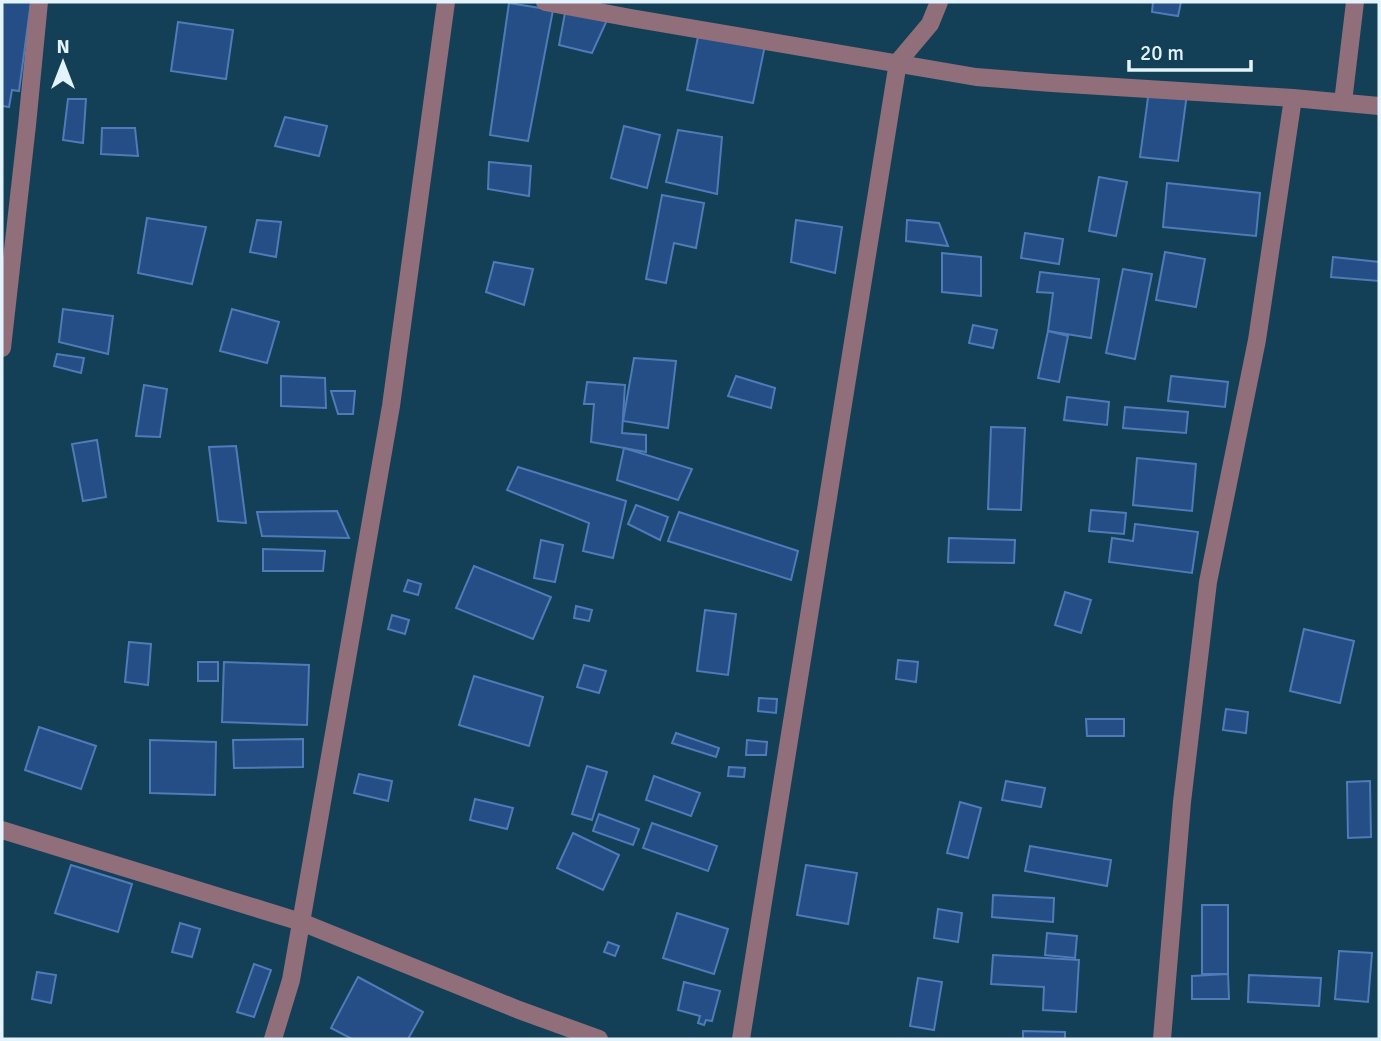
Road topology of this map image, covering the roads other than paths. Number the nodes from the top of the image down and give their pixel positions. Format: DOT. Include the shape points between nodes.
graph roads {
  1 [pos="38,2"];
  2 [pos="446,2"];
  3 [pos="545,2"];
  4 [pos="939,2"];
  5 [pos="1354,2"];
  6 [pos="631,10"];
  7 [pos="898,62"];
  8 [pos="1293,98"];
  9 [pos="1343,102"];
  10 [pos="1379,106"];
  11 [pos="2,348"];
  12 [pos="2,830"];
  13 [pos="301,922"];
  14 [pos="274,1039"];
  15 [pos="599,1039"];
  16 [pos="741,1039"];
  17 [pos="1162,1039"];
  1 -- 11 [label="street"];
  2 -- 13 [label="street" via="391,405"];
  3 -- 6 [label="street"];
  4 -- 7 [label="street" via="930,24"];
  5 -- 9 [label="street"];
  6 -- 7 [label="street"];
  7 -- 8 [label="street" via="989,78"];
  7 -- 16 [label="street"];
  8 -- 9 [label="street"];
  8 -- 17 [label="street" via="1257,340 1208,583 1182,802"];
  9 -- 10 [label="street"];
  12 -- 13 [label="street"];
  13 -- 14 [label="street" via="291,981"];
  13 -- 15 [label="street"];
}
